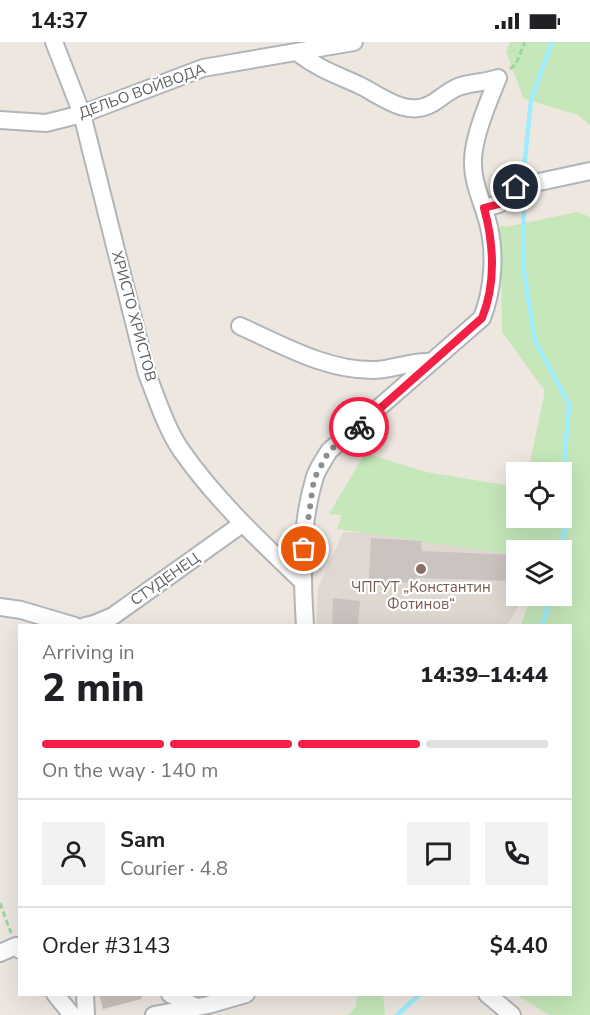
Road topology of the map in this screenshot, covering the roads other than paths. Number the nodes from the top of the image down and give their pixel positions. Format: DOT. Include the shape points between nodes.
graph roads {
  1 [pos="54,42"];
  2 [pos="344,44"];
  3 [pos="298,53"];
  4 [pos="82,114"];
  5 [pos="0,120"];
  6 [pos="590,171"];
  7 [pos="484,208"];
  8 [pos="240,326"];
  9 [pos="430,362"];
  10 [pos="242,524"];
  11 [pos="303,582"];
  12 [pos="0,607"];
  13 [pos="68,624"];
  14 [pos="94,624"];
  15 [pos="305,624"];
  16 [pos="18,948"];
  17 [pos="0,953"];
  18 [pos="57,996"];
  19 [pos="85,996"];
  20 [pos="176,996"];
  21 [pos="238,996"];
  22 [pos="487,996"];
  23 [pos="488,996"];
  24 [pos="204,1005"];
  25 [pos="72,1015"];
  26 [pos="86,1015"];
  27 [pos="154,1015"];
  28 [pos="495,1015"];
  29 [pos="512,1015"];
  1 -- 4 [label="street, ХРИСТО ХРИСТОВ"];
  2 -- 3 [label="street, ДЕЛЬО ВОЙВОДА"];
  3 -- 4 [label="street, ДЕЛЬО ВОЙВОДА" via="203,68"];
  3 -- 7 [label="street" via="330,74 387,102 407,107 428,106 459,87 498,78 484,111 472,160"];
  4 -- 5 [label="street, ДЕЛЬО ВОЙВОДА" via="46,123"];
  4 -- 10 [label="street, ХРИСТО ХРИСТОВ" via="150,382 180,448"];
  6 -- 7 [label="street" via="516,187 499,204"];
  7 -- 9 [label="street" via="492,253 488,303 482,318"];
  8 -- 9 [label="street" via="315,360 376,370 416,361"];
  9 -- 11 [label="street" via="413,381 329,451 314,479"];
  10 -- 11 [label="street, ХРИСТО ХРИСТОВ"];
  10 -- 14 [label="street, СТУДЕНЕЦ" via="113,616"];
  11 -- 15 [label="street"];
  12 -- 13 [label="street"];
  16 -- 17 [label="street"];
  18 -- 25 [label="street"];
  19 -- 26 [label="street"];
  20 -- 24 [label="street"];
  21 -- 24 [label="street"];
  22 -- 28 [label="street"];
  23 -- 29 [label="street"];
  24 -- 27 [label="street"];
}
